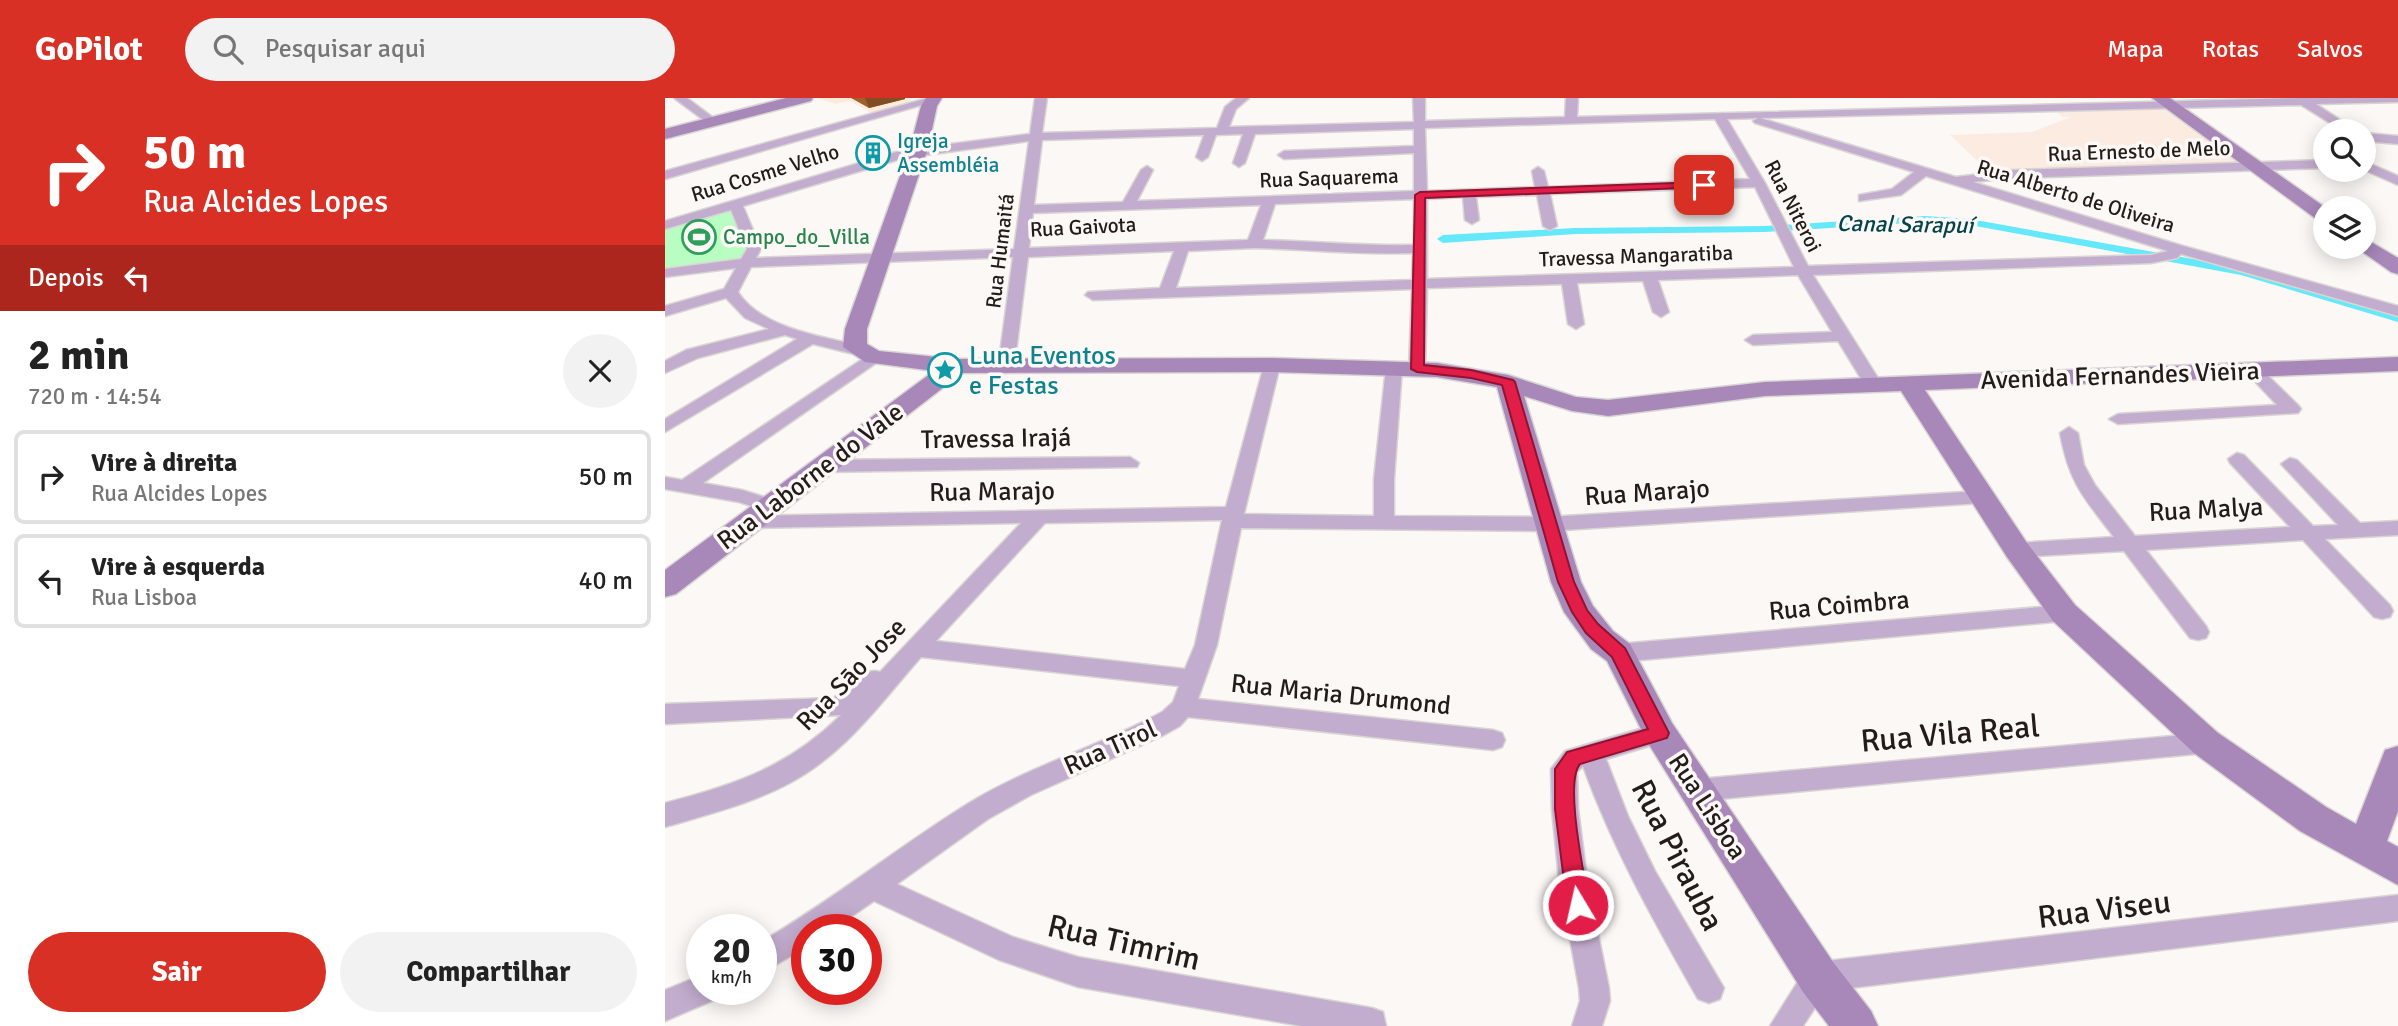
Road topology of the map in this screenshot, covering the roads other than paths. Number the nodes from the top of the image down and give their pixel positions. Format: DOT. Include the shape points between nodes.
graph roads {
  1 [pos="680,98"];
  2 [pos="804,98"];
  3 [pos="1041,98"];
  4 [pos="1243,98"];
  5 [pos="1419,98"];
  6 [pos="1572,98"];
  7 [pos="1792,98"];
  8 [pos="1886,98"];
  9 [pos="1917,98"];
  10 [pos="1972,98"];
  11 [pos="2353,99"];
  12 [pos="2371,99"];
  13 [pos="2398,99"];
  14 [pos="2286,100"];
  15 [pos="927,101"];
  16 [pos="2164,101"];
  17 [pos="2303,101"];
  18 [pos="1982,108"];
  19 [pos="1929,110"];
  20 [pos="1897,111"];
  21 [pos="1802,113"];
  22 [pos="2398,114"];
  23 [pos="1744,116"];
  24 [pos="1720,117"];
  25 [pos="2332,119"];
  26 [pos="1571,120"];
  27 [pos="713,122"];
  28 [pos="1419,125"];
  29 [pos="1217,130"];
  30 [pos="1249,130"];
  31 [pos="665,134"];
  32 [pos="1035,137"];
  33 [pos="2376,138"];
  34 [pos="2398,140"];
  35 [pos="1419,149"];
  36 [pos="918,151"];
  37 [pos="1284,155"];
  38 [pos="1202,158"];
  39 [pos="1238,163"];
  40 [pos="2313,165"];
  41 [pos="2376,166"];
  42 [pos="2256,167"];
  43 [pos="1147,170"];
  44 [pos="1538,171"];
  45 [pos="1923,172"];
  46 [pos="665,175"];
  47 [pos="1954,181"];
  48 [pos="2398,181"];
  49 [pos="1759,183"];
  50 [pos="1542,192"];
  51 [pos="1469,194"];
  52 [pos="1420,195"];
  53 [pos="1864,198"];
  54 [pos="1269,201"];
  55 [pos="735,204"];
  56 [pos="1128,205"];
  57 [pos="2313,208"];
  58 [pos="1027,209"];
  59 [pos="1472,220"];
  60 [pos="665,225"];
  61 [pos="1550,226"];
  62 [pos="1421,241"];
  63 [pos="1254,244"];
  64 [pos="1183,246"];
  65 [pos="2376,252"];
  66 [pos="1020,253"];
  67 [pos="2165,255"];
  68 [pos="880,258"];
  69 [pos="746,263"];
  70 [pos="2398,268"];
  71 [pos="1803,271"];
  72 [pos="665,274"];
  73 [pos="1649,277"];
  74 [pos="1569,280"];
  75 [pos="1419,285"];
  76 [pos="730,292"];
  77 [pos="1166,293"];
  78 [pos="1093,295"];
  79 [pos="665,311"];
  80 [pos="1661,312"];
  81 [pos="2398,312"];
  82 [pos="1576,324"];
  83 [pos="786,330"];
  84 [pos="1843,336"];
  85 [pos="811,338"];
  86 [pos="1753,340"];
  87 [pos="865,354"];
  88 [pos="2398,364"];
  89 [pos="1272,365"];
  90 [pos="956,366"];
  91 [pos="665,368"];
  92 [pos="1006,368"];
  93 [pos="1406,368"];
  94 [pos="2252,370"];
  95 [pos="1508,382"];
  96 [pos="1909,384"];
  97 [pos="1874,386"];
  98 [pos="1842,387"];
  99 [pos="2118,419"];
  100 [pos="1936,426"];
  101 [pos="665,427"];
  102 [pos="2069,433"];
  103 [pos="2237,459"];
  104 [pos="1130,463"];
  105 [pos="2290,464"];
  106 [pos="821,466"];
  107 [pos="665,482"];
  108 [pos="686,486"];
  109 [pos="1981,497"];
  110 [pos="761,514"];
  111 [pos="1040,516"];
  112 [pos="1234,517"];
  113 [pos="1384,524"];
  114 [pos="1548,524"];
  115 [pos="2398,528"];
  116 [pos="2355,530"];
  117 [pos="2305,532"];
  118 [pos="2129,541"];
  119 [pos="2017,550"];
  120 [pos="665,586"];
  121 [pos="2382,611"];
  122 [pos="2064,614"];
  123 [pos="2198,632"];
  124 [pos="917,648"];
  125 [pos="1619,653"];
  126 [pos="900,666"];
  127 [pos="1194,679"];
  128 [pos="1183,706"];
  129 [pos="665,714"];
  130 [pos="1660,733"];
  131 [pos="1493,740"];
  132 [pos="2206,743"];
  133 [pos="1591,752"];
  134 [pos="2398,764"];
  135 [pos="1699,790"];
  136 [pos="665,815"];
  137 [pos="2365,849"];
  138 [pos="2398,867"];
  139 [pos="874,887"];
  140 [pos="2398,908"];
  141 [pos="833,914"];
  142 [pos="1818,977"];
  143 [pos="1709,988"];
  144 [pos="686,996"];
  145 [pos="665,1006"];
  146 [pos="1372,1023"];
  147 [pos="1587,1026"];
  148 [pos="1785,1026"];
  149 [pos="1856,1026"];
  1 -- 27 [label="street"];
  2 -- 27 [label="main road"];
  3 -- 32 [label="street, Rua Humaitá"];
  4 -- 29 [label="street" via="1231,107"];
  5 -- 28 [label="street"];
  6 -- 26 [label="street"];
  7 -- 21 [label="street"];
  8 -- 20 [label="street"];
  9 -- 19 [label="street"];
  10 -- 18 [label="street"];
  11 -- 12 [label="street, Rua Cosme Velho"];
  11 -- 17 [label="street, Rua Cosme Velho"];
  12 -- 13 [label="street, Rua Cosme Velho"];
  12 -- 22 [label="street"];
  14 -- 16 [label="street, Rua Cosme Velho"];
  14 -- 17 [label="street, Rua Cosme Velho"];
  15 -- 36 [label="main road"];
  15 -- 46 [label="street"];
  16 -- 18 [label="street, Rua Cosme Velho"];
  16 -- 42 [label="main road"];
  17 -- 25 [label="street"];
  18 -- 19 [label="street, Rua Cosme Velho"];
  19 -- 20 [label="street, Rua Cosme Velho"];
  20 -- 21 [label="street, Rua Cosme Velho"];
  21 -- 23 [label="street, Rua Cosme Velho"];
  23 -- 24 [label="street, Rua Cosme Velho"];
  23 -- 45 [label="street, Rua Alberto de Oliveira"];
  24 -- 26 [label="street, Rua Cosme Velho"];
  24 -- 49 [label="street, Rua Niteroi"];
  26 -- 28 [label="street, Rua Cosme Velho"];
  27 -- 31 [label="main road"];
  28 -- 30 [label="street, Rua Cosme Velho"];
  28 -- 35 [label="street"];
  29 -- 30 [label="street, Rua Cosme Velho"];
  29 -- 32 [label="street, Rua Cosme Velho"];
  29 -- 38 [label="street"];
  30 -- 39 [label="street"];
  32 -- 36 [label="street, Rua Cosme Velho"];
  32 -- 58 [label="street, Rua Humaitá"];
  33 -- 34 [label="street"];
  35 -- 37 [label="street"];
  35 -- 52 [label="street"];
  36 -- 55 [label="street, Rua Cosme Velho"];
  36 -- 68 [label="main road"];
  40 -- 42 [label="street, Rua Ernesto de Melo"];
  41 -- 48 [label="street"];
  42 -- 47 [label="street, Rua Ernesto de Melo" via="2014,174"];
  42 -- 57 [label="main road"];
  43 -- 56 [label="street"];
  44 -- 50 [label="street"];
  45 -- 47 [label="street, Rua Alberto de Oliveira"];
  45 -- 53 [label="street" via="1895,192"];
  47 -- 67 [label="street, Rua Alberto de Oliveira"];
  49 -- 50 [label="street, Rua Saquarema"];
  49 -- 71 [label="street, Rua Niteroi"];
  50 -- 51 [label="street, Rua Saquarema"];
  50 -- 61 [label="street"];
  51 -- 52 [label="street, Rua Saquarema"];
  51 -- 59 [label="street"];
  52 -- 54 [label="street, Rua Saquarema"];
  52 -- 62 [label="street"];
  54 -- 56 [label="street, Rua Saquarema"];
  54 -- 63 [label="street"];
  55 -- 60 [label="street, Rua Cosme Velho"];
  55 -- 69 [label="street" via="754,244"];
  56 -- 58 [label="street, Rua Saquarema"];
  58 -- 66 [label="street, Rua Humaitá"];
  62 -- 63 [label="street, Rua Gaivota" via="1373,250"];
  62 -- 75 [label="street"];
  63 -- 64 [label="street, Rua Gaivota"];
  64 -- 66 [label="street, Rua Gaivota"];
  64 -- 77 [label="street"];
  65 -- 70 [label="main road"];
  66 -- 68 [label="street, Rua Gaivota"];
  66 -- 92 [label="street, Rua Humaitá"];
  67 -- 71 [label="street, Travessa Mangaratiba"];
  67 -- 81 [label="street, Rua Alberto de Oliveira" via="2285,277"];
  68 -- 69 [label="street, Rua Gaivota"];
  68 -- 87 [label="main road" via="856,329 854,343"];
  69 -- 72 [label="street, Rua Gaivota"];
  69 -- 76 [label="street"];
  71 -- 73 [label="street, Travessa Mangaratiba"];
  71 -- 84 [label="street, Rua Niteroi"];
  73 -- 74 [label="street, Travessa Mangaratiba"];
  73 -- 80 [label="street"];
  74 -- 75 [label="street, Travessa Mangaratiba"];
  74 -- 82 [label="street"];
  75 -- 77 [label="street, Travessa Mangaratiba"];
  75 -- 93 [label="street"];
  76 -- 79 [label="street"];
  76 -- 83 [label="street" via="749,313"];
  77 -- 78 [label="street, Travessa Mangaratiba"];
  83 -- 85 [label="street"];
  83 -- 91 [label="street" via="700,352"];
  84 -- 86 [label="street"];
  84 -- 97 [label="street, Rua Niteroi"];
  85 -- 87 [label="street"];
  85 -- 101 [label="street"];
  87 -- 90 [label="main road, Avenida Fernandes Vieira"];
  87 -- 108 [label="street"];
  88 -- 94 [label="main road, Avenida Fernandes Vieira"];
  89 -- 92 [label="main road, Avenida Fernandes Vieira"];
  89 -- 93 [label="main road, Avenida Fernandes Vieira"];
  89 -- 112 [label="street, Rua Tirol"];
  90 -- 92 [label="main road, Avenida Fernandes Vieira"];
  90 -- 106 [label="main road, Rua Laborne do Vale"];
  93 -- 95 [label="main road, Avenida Fernandes Vieira"];
  93 -- 113 [label="street" via="1384,479"];
  94 -- 96 [label="main road, Avenida Fernandes Vieira"];
  94 -- 99 [label="street" via="2292,409"];
  95 -- 98 [label="main road, Avenida Fernandes Vieira" via="1572,404 1608,408 1765,389"];
  95 -- 114 [label="main road, Rua Lisboa"];
  96 -- 97 [label="main road, Avenida Fernandes Vieira"];
  96 -- 100 [label="main road"];
  97 -- 98 [label="main road, Avenida Fernandes Vieira"];
  98 -- 100 [label="main road, Avenida Fernandes Vieira" via="1900,406"];
  100 -- 109 [label="main road"];
  102 -- 118 [label="street" via="2072,458 2086,487"];
  103 -- 117 [label="street"];
  104 -- 106 [label="street, Travessa Irajá"];
  105 -- 116 [label="street"];
  106 -- 110 [label="main road, Rua Laborne do Vale"];
  107 -- 108 [label="street, Rua Marajo"];
  108 -- 110 [label="street, Rua Marajo" via="742,496"];
  109 -- 114 [label="street, Rua Marajo"];
  109 -- 119 [label="main road"];
  110 -- 111 [label="street, Rua Marajo"];
  110 -- 120 [label="main road, Rua Laborne do Vale"];
  111 -- 112 [label="street, Rua Marajo"];
  111 -- 124 [label="street, Rua Sāo Jose"];
  112 -- 113 [label="street, Rua Marajo"];
  112 -- 127 [label="street, Rua Tirol"];
  113 -- 114 [label="street, Rua Marajo"];
  114 -- 125 [label="main road, Rua Lisboa" via="1580,612"];
  115 -- 116 [label="street, Rua Malya"];
  116 -- 117 [label="street, Rua Malya"];
  117 -- 118 [label="street, Rua Malya"];
  117 -- 121 [label="street"];
  118 -- 119 [label="street, Rua Malya"];
  118 -- 123 [label="street"];
  119 -- 122 [label="main road"];
  122 -- 125 [label="street, Rua Coimbra"];
  122 -- 132 [label="main road"];
  124 -- 126 [label="street, Rua Sāo Jose"];
  124 -- 127 [label="street, Rua Maria Drumond"];
  125 -- 130 [label="main road, Rua Lisboa"];
  126 -- 129 [label="street" via="877,676 836,707"];
  126 -- 136 [label="street, Rua Sāo Jose" via="848,726 792,769 718,800"];
  127 -- 128 [label="street, Rua Tirol"];
  128 -- 131 [label="street, Rua Maria Drumond"];
  128 -- 139 [label="street, Rua Tirol" via="1153,729 979,811"];
  130 -- 133 [label="street"];
  130 -- 135 [label="main road, Rua Lisboa"];
  132 -- 135 [label="street, Rua Vila Real"];
  132 -- 137 [label="main road" via="2313,819"];
  133 -- 143 [label="street, Rua Pirauba" via="1615,818 1645,880"];
  133 -- 147 [label="street" via="1574,758 1564,769 1573,879 1594,988"];
  134 -- 137 [label="main road"];
  135 -- 142 [label="main road, Rua Lisboa"];
  137 -- 138 [label="main road"];
  139 -- 141 [label="street, Rua Tirol"];
  139 -- 146 [label="street, Rua Timrim" via="1009,950 1078,972"];
  140 -- 142 [label="street, Rua Viseu"];
  142 -- 148 [label="street"];
  142 -- 149 [label="main road, Rua Lisboa"];
  144 -- 145 [label="street"];
}
